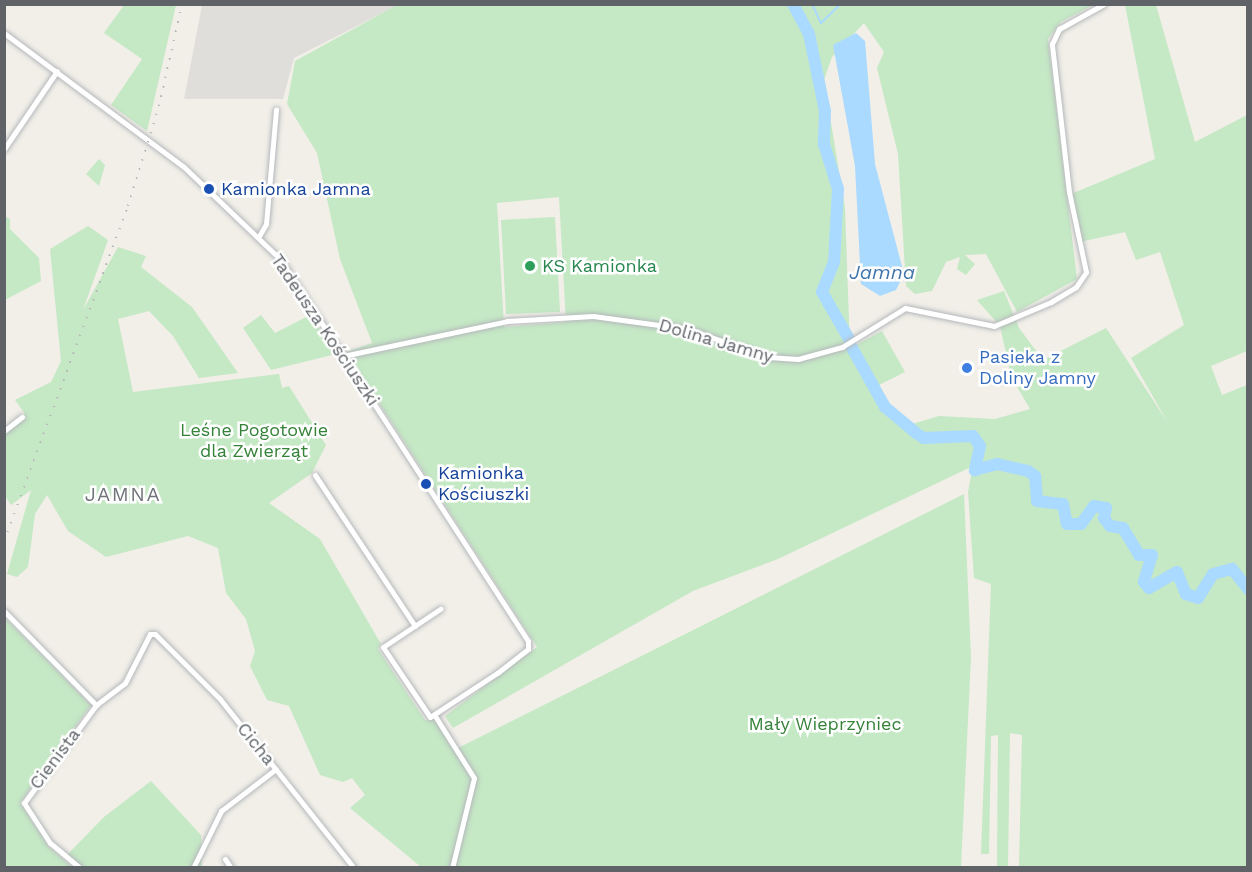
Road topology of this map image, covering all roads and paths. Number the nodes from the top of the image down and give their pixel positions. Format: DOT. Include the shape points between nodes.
graph roads {
  1 [pos="1104,4"];
  2 [pos="4,33"];
  3 [pos="57,71"];
  4 [pos="276,109"];
  5 [pos="4,149"];
  6 [pos="259,236"];
  7 [pos="343,356"];
  8 [pos="22,417"];
  9 [pos="4,431"];
  10 [pos="315,475"];
  11 [pos="440,609"];
  12 [pos="4,611"];
  13 [pos="415,626"];
  14 [pos="150,634"];
  15 [pos="96,705"];
  16 [pos="435,716"];
  17 [pos="276,769"];
  18 [pos="225,859"];
  19 [pos="80,867"];
  20 [pos="193,867"];
  21 [pos="231,867"];
  22 [pos="352,867"];
  23 [pos="453,867"];
  1 -- 7 [label="street, Dolina Jamny" via="1059,29 1052,44 1069,192 1086,272 1076,287 1051,302 994,326 905,308 842,347 798,359 768,357 688,329 593,316 507,321"];
  2 -- 3 [label="street, Tadeusza Kościuszki"];
  3 -- 5 [label="street"];
  3 -- 6 [label="street, Tadeusza Kościuszki" via="184,167"];
  4 -- 6 [label="street" via="266,224"];
  6 -- 7 [label="street, Tadeusza Kościuszki" via="290,272"];
  7 -- 16 [label="street, Tadeusza Kościuszki" via="530,644"];
  8 -- 9 [label="street"];
  10 -- 13 [label="street"];
  11 -- 13 [label="street"];
  12 -- 15 [label="street"];
  13 -- 16 [label="street" via="383,647 428,717"];
  14 -- 15 [label="street, Cienista" via="125,683"];
  14 -- 17 [label="street, Cicha" via="161,639 220,699"];
  15 -- 19 [label="street, Cienista" via="24,803 50,843"];
  16 -- 23 [label="street" via="474,778"];
  17 -- 20 [label="street" via="221,812"];
  17 -- 22 [label="street, Cicha"];
  18 -- 21 [label="street"];
}
